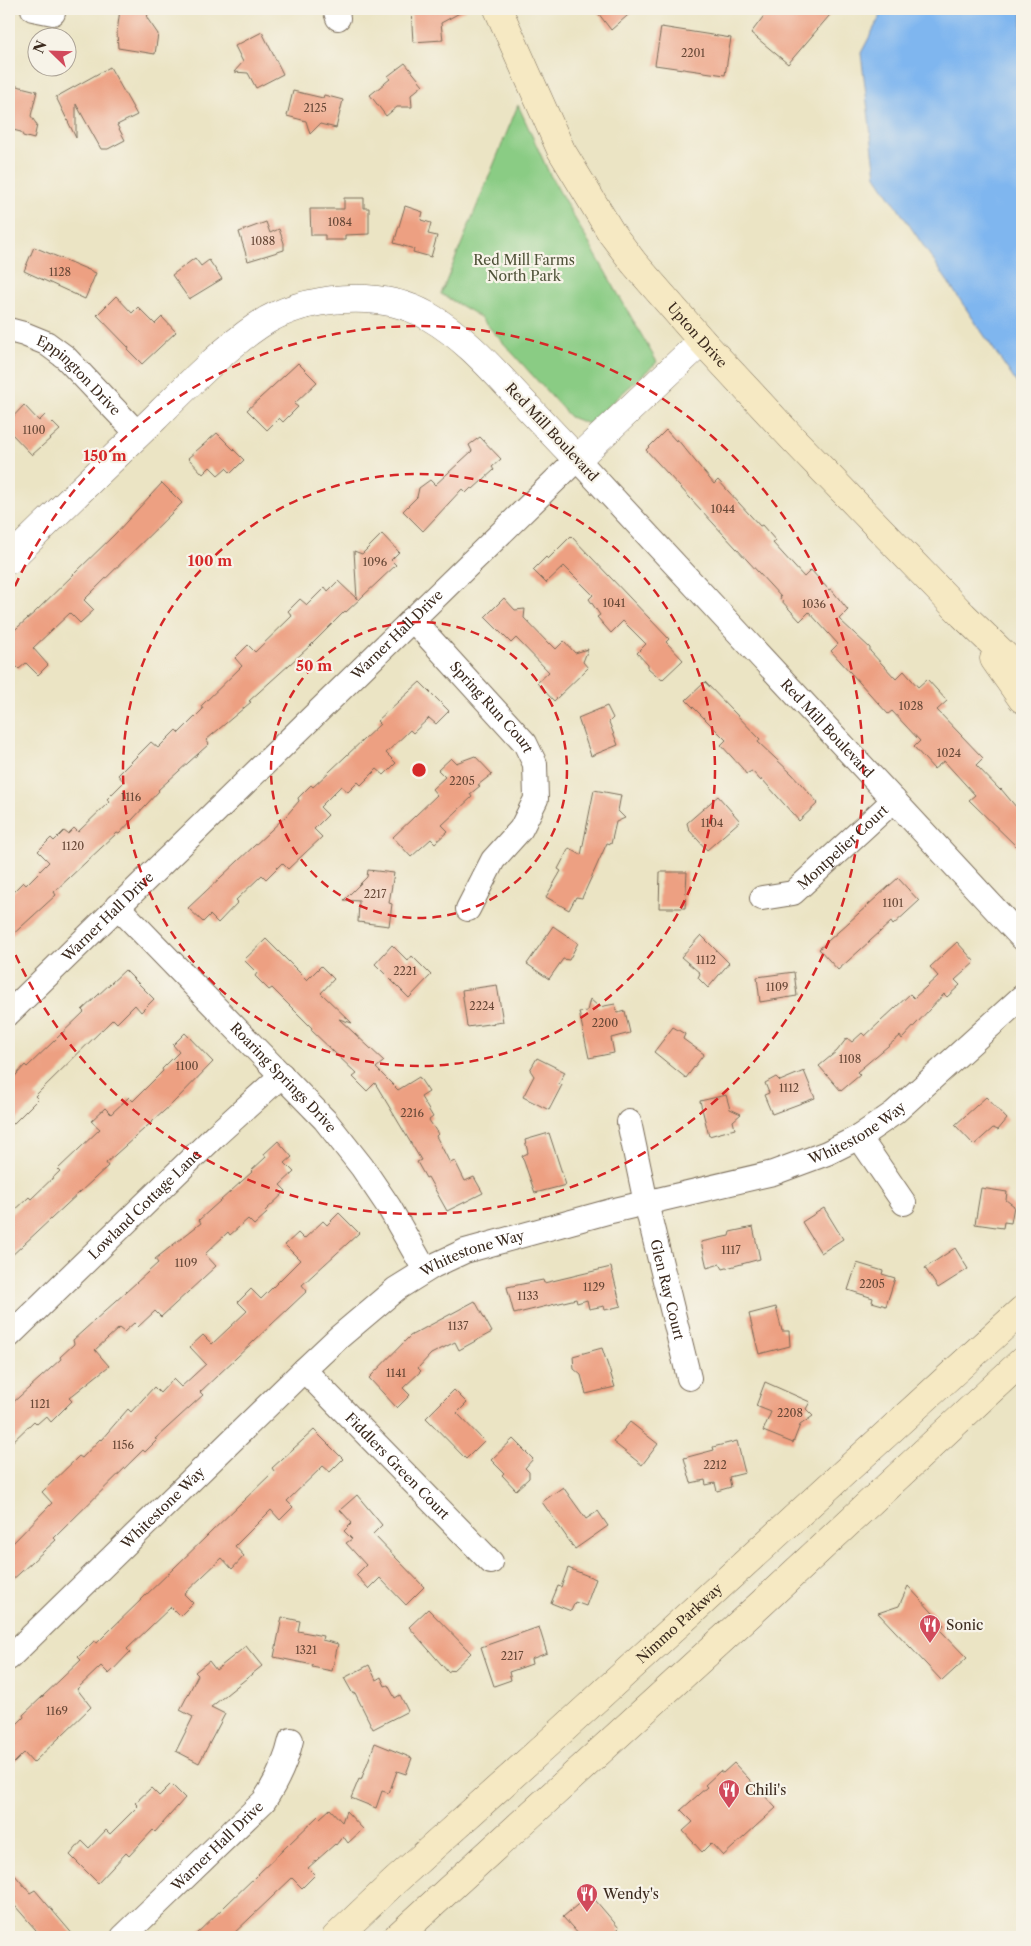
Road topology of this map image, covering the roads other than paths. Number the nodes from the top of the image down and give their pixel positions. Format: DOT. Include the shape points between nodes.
graph roads {
  1 [pos="498,9"];
  2 [pos="9,330"];
  3 [pos="702,340"];
  4 [pos="138,434"];
  5 [pos="577,460"];
  6 [pos="9,560"];
  7 [pos="963,615"];
  8 [pos="412,619"];
  9 [pos="1022,672"];
  10 [pos="1022,699"];
  11 [pos="894,800"];
  12 [pos="762,898"];
  13 [pos="117,906"];
  14 [pos="468,909"];
  15 [pos="1022,938"];
  16 [pos="1022,997"];
  17 [pos="9,1013"];
  18 [pos="282,1074"];
  19 [pos="629,1122"];
  20 [pos="858,1137"];
  21 [pos="646,1203"];
  22 [pos="904,1203"];
  23 [pos="425,1270"];
  24 [pos="1022,1310"];
  25 [pos="9,1336"];
  26 [pos="1022,1362"];
  27 [pos="304,1370"];
  28 [pos="689,1378"];
  29 [pos="492,1562"];
  30 [pos="9,1658"];
  31 [pos="291,1740"];
  32 [pos="123,1937"];
  33 [pos="336,1937"];
  34 [pos="397,1937"];
  1 -- 3 [label="main road, Upton Drive" via="561,150 596,208 634,263"];
  2 -- 4 [label="street, Eppington Drive" via="46,343 65,357"];
  3 -- 5 [label="street, Warner Hall Drive"];
  3 -- 7 [label="main road, Upton Drive"];
  4 -- 5 [label="street, Red Mill Boulevard" via="206,368 259,325 312,303 370,300 399,305 426,315 449,329 470,346"];
  4 -- 6 [label="street, Red Mill Boulevard"];
  5 -- 8 [label="street, Warner Hall Drive"];
  5 -- 11 [label="street, Red Mill Boulevard"];
  7 -- 9 [label="main road, Upton Drive"];
  7 -- 10 [label="main road, Upton Drive"];
  8 -- 13 [label="street, Warner Hall Drive"];
  8 -- 14 [label="street, Spring Run Court" via="525,743 535,764 536,800 521,830 493,860"];
  11 -- 12 [label="street, Montpelier Court" via="794,893"];
  11 -- 15 [label="street, Red Mill Boulevard"];
  13 -- 17 [label="street, Warner Hall Drive"];
  13 -- 18 [label="street, Roaring Springs Drive"];
  16 -- 20 [label="street, Whitestone Way" via="894,1114"];
  18 -- 23 [label="street, Roaring Springs Drive" via="325,1120 362,1167"];
  18 -- 25 [label="street, Lowland Cottage Lane"];
  19 -- 21 [label="street, Glen Ray Court"];
  20 -- 21 [label="street, Whitestone Way" via="773,1173"];
  20 -- 22 [label="street"];
  21 -- 23 [label="street, Whitestone Way" via="465,1251"];
  21 -- 28 [label="street, Glen Ray Court"];
  23 -- 27 [label="street, Whitestone Way" via="396,1290"];
  24 -- 33 [label="main road, Nimmo Parkway"];
  26 -- 34 [label="main road"];
  27 -- 29 [label="street, Fiddlers Green Court"];
  27 -- 30 [label="street, Whitestone Way"];
  31 -- 32 [label="street, Warner Hall Drive" via="287,1759 264,1801"];
}
